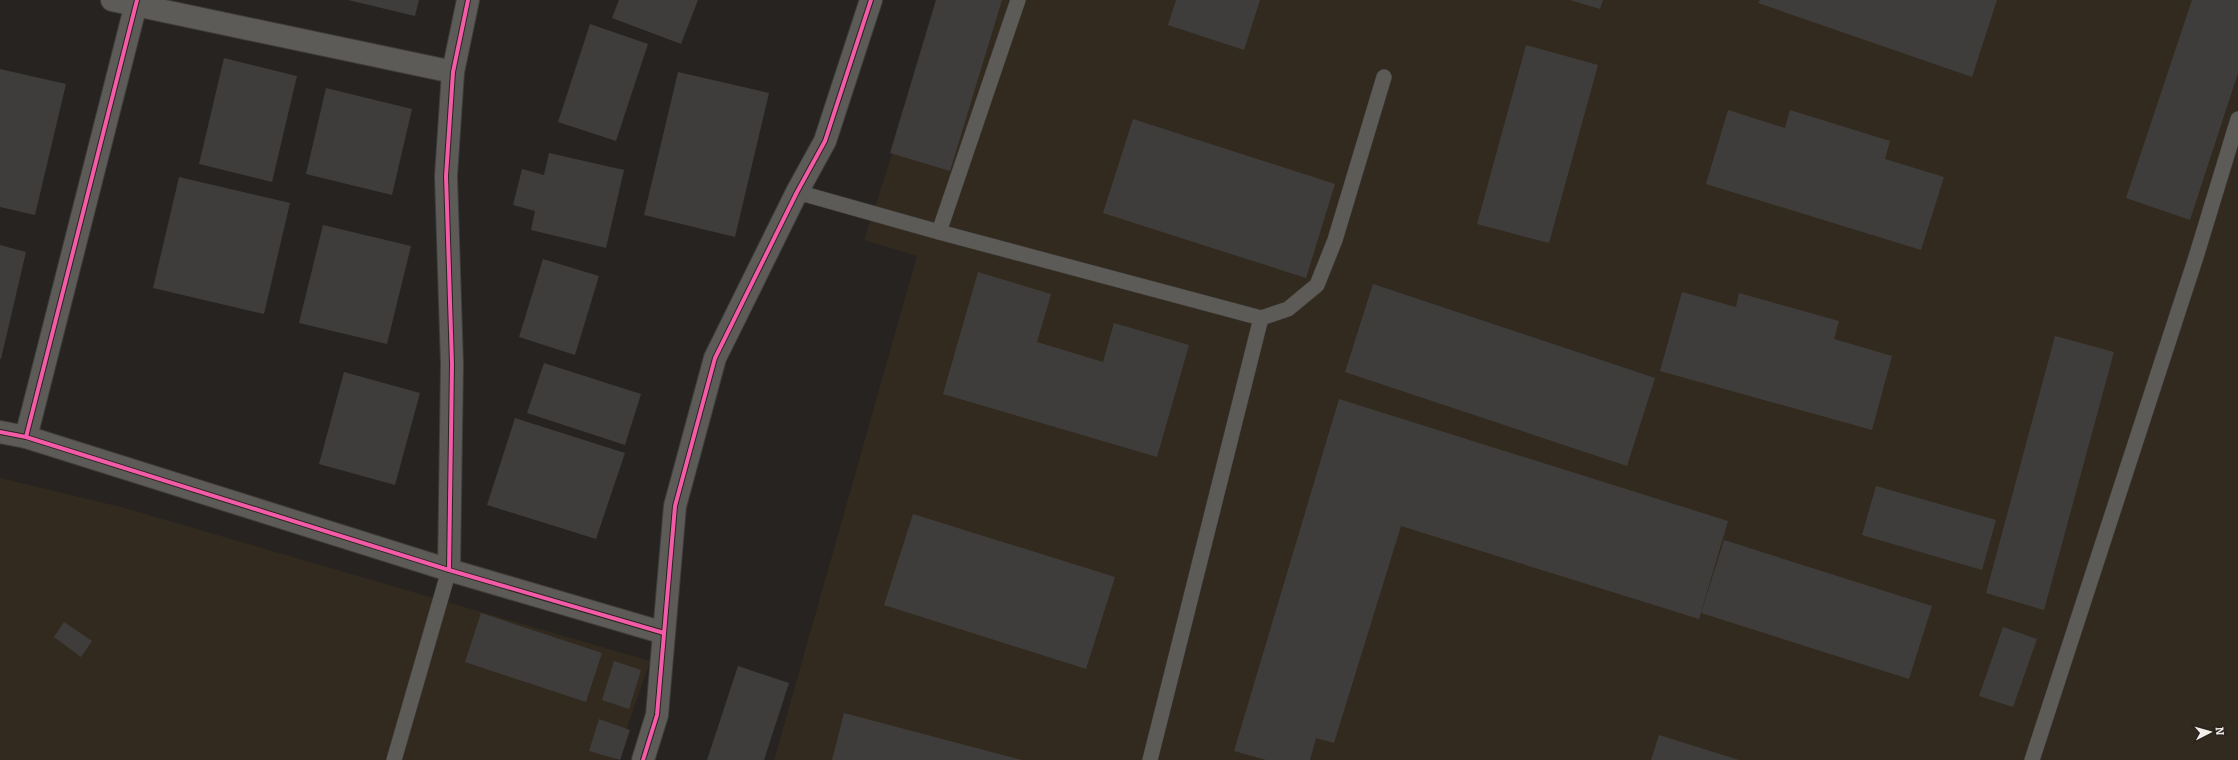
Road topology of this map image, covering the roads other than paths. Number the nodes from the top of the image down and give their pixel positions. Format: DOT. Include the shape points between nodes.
graph roads {
  1 [pos="112,0"];
  2 [pos="468,0"];
  3 [pos="871,0"];
  4 [pos="1018,0"];
  5 [pos="137,3"];
  6 [pos="454,72"];
  7 [pos="1384,77"];
  8 [pos="2238,119"];
  9 [pos="797,192"];
  10 [pos="939,232"];
  11 [pos="1261,318"];
  12 [pos="0,432"];
  13 [pos="26,437"];
  14 [pos="448,570"];
  15 [pos="664,633"];
  16 [pos="394,760"];
  17 [pos="643,760"];
  18 [pos="1150,760"];
  19 [pos="2032,760"];
  1 -- 5 [label="street"];
  2 -- 6 [label="street"];
  3 -- 9 [label="street" via="825,141"];
  4 -- 10 [label="lane"];
  5 -- 6 [label="street"];
  5 -- 13 [label="street"];
  6 -- 14 [label="street" via="446,176 452,364"];
  7 -- 11 [label="lane" via="1335,240 1317,284 1288,308"];
  8 -- 19 [label="lane" via="2196,257"];
  9 -- 10 [label="lane"];
  9 -- 15 [label="street" via="715,358 675,506"];
  10 -- 11 [label="lane"];
  11 -- 18 [label="lane"];
  12 -- 13 [label="street"];
  13 -- 14 [label="street"];
  14 -- 15 [label="street"];
  14 -- 16 [label="lane"];
  15 -- 17 [label="street" via="657,715"];
}
